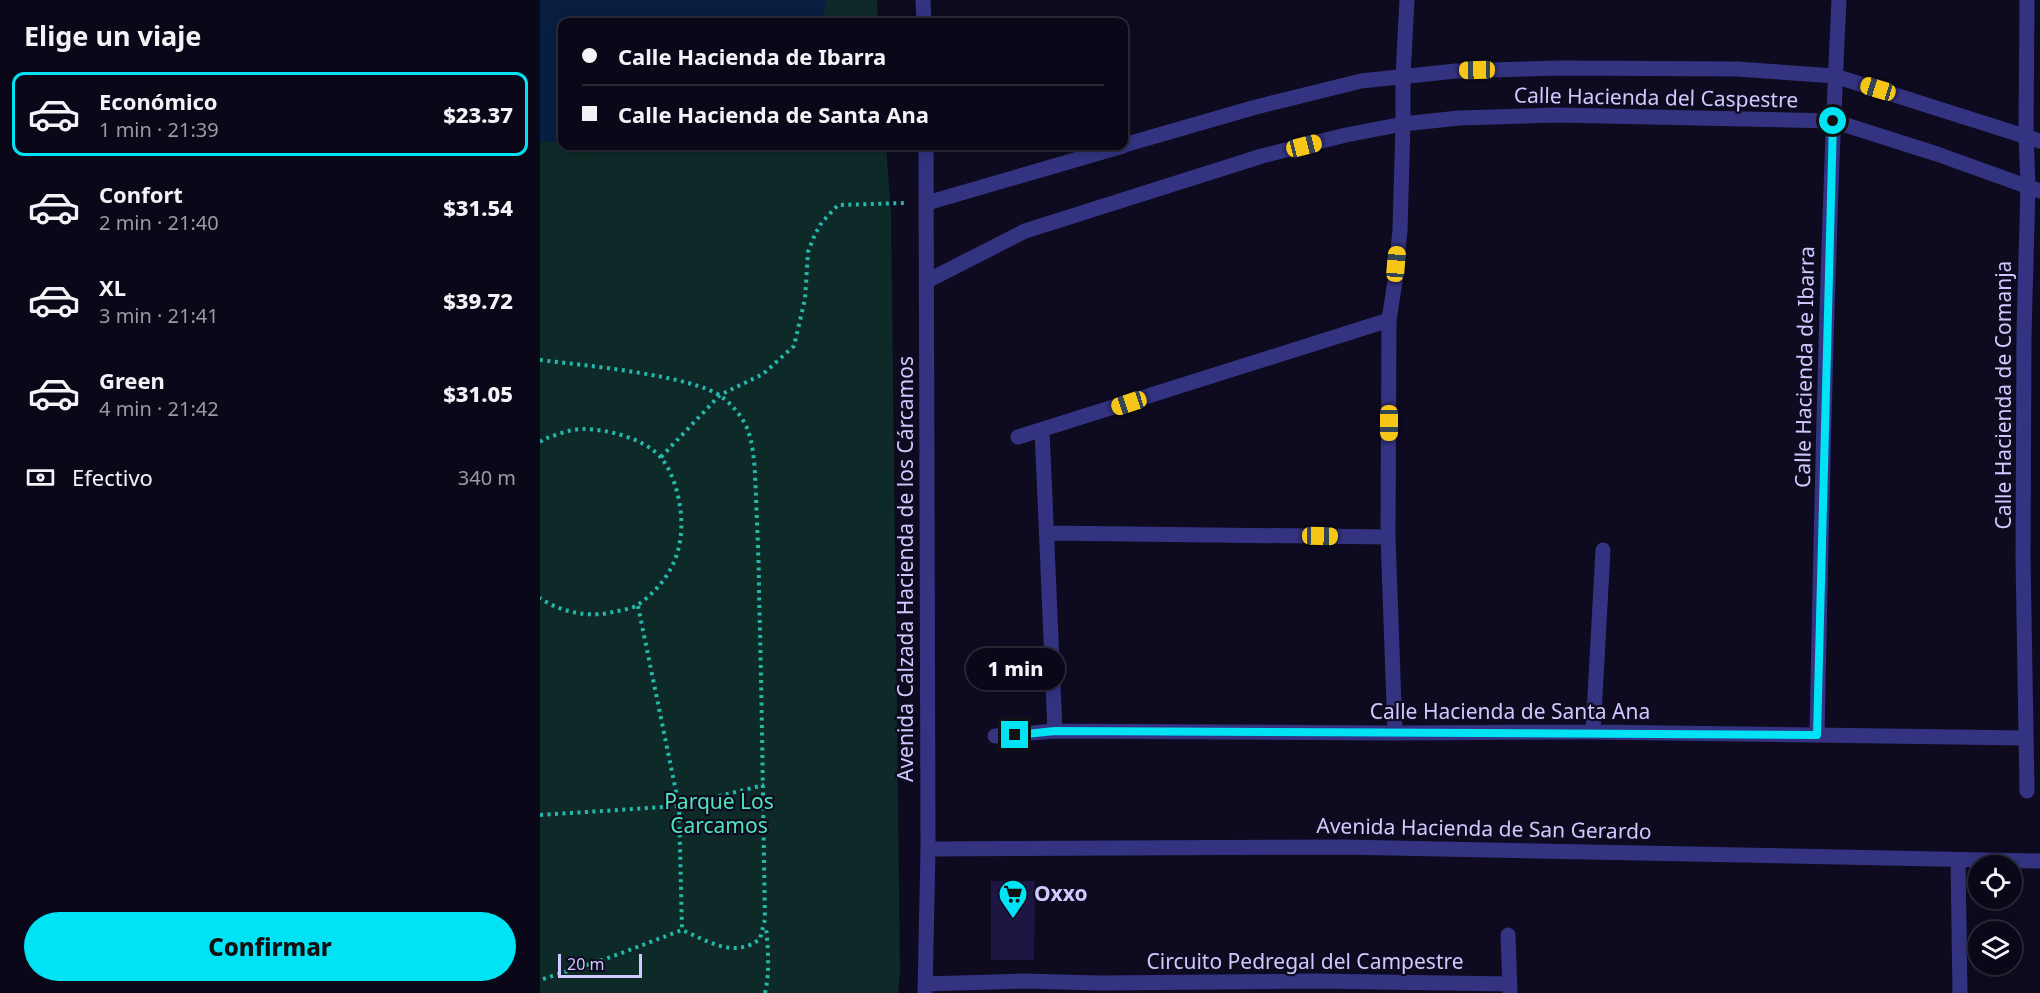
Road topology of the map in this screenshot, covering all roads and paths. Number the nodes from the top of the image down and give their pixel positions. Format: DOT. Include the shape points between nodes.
graph roads {
  1 [pos="923,0"];
  2 [pos="1407,0"];
  3 [pos="1839,0"];
  4 [pos="2026,0"];
  5 [pos="924,18"];
  6 [pos="1402,76"];
  7 [pos="1835,76"];
  8 [pos="1833,121"];
  9 [pos="1403,124"];
  10 [pos="2033,139"];
  11 [pos="1128,144"];
  12 [pos="926,150"];
  13 [pos="1106,150"];
  14 [pos="2034,188"];
  15 [pos="927,203"];
  16 [pos="927,281"];
  17 [pos="1389,320"];
  18 [pos="540,360"];
  19 [pos="720,395"];
  20 [pos="1042,430"];
  21 [pos="1018,437"];
  22 [pos="540,442"];
  23 [pos="661,457"];
  24 [pos="1047,533"];
  25 [pos="1389,537"];
  26 [pos="1603,550"];
  27 [pos="540,598"];
  28 [pos="638,606"];
  29 [pos="1055,731"];
  30 [pos="1593,732"];
  31 [pos="1395,733"];
  32 [pos="1817,735"];
  33 [pos="995,736"];
  34 [pos="2025,738"];
  35 [pos="764,785"];
  36 [pos="2027,791"];
  37 [pos="679,806"];
  38 [pos="540,815"];
  39 [pos="928,849"];
  40 [pos="1958,860"];
  41 [pos="2040,861"];
  42 [pos="765,920"];
  43 [pos="682,930"];
  44 [pos="1508,935"];
  45 [pos="540,980"];
  46 [pos="1100,982"];
  47 [pos="925,988"];
  48 [pos="1510,989"];
  49 [pos="765,993"];
  50 [pos="1116,993"];
  51 [pos="1960,993"];
  1 -- 5 [label="street"];
  2 -- 6 [label="street"];
  3 -- 7 [label="street, Calle Hacienda de Ibarra"];
  4 -- 10 [label="street, Calle Hacienda de Comanja"];
  6 -- 7 [label="street, Calle Hacienda del Caspestre" via="1560,68 1737,69"];
  6 -- 9 [label="street"];
  6 -- 11 [label="street, Calle Hacienda del Caspestre" via="1329,87"];
  7 -- 8 [label="street, Calle Hacienda de Ibarra"];
  7 -- 10 [label="street, Calle Hacienda del Caspestre"];
  8 -- 9 [label="street, Calle Hacienda del Caspestre" via="1557,115"];
  8 -- 14 [label="street, Calle Hacienda del Caspestre"];
  8 -- 32 [label="street, Calle Hacienda de Ibarra"];
  9 -- 16 [label="street, Calle Hacienda del Caspestre" via="1262,156 1025,231"];
  9 -- 17 [label="street" via="1400,230"];
  10 -- 14 [label="street, Calle Hacienda de Comanja"];
  12 -- 15 [label="street, Avenida Calzada Hacienda de los Cárcamos"];
  13 -- 15 [label="street, Calle Hacienda del Caspestre"];
  14 -- 34 [label="street, Calle Hacienda de Comanja" via="2024,334"];
  15 -- 16 [label="street, Avenida Calzada Hacienda de los Cárcamos"];
  15 -- 19 [label="path" via="838,205 815,234 808,252 805,299 794,346 763,374"];
  16 -- 39 [label="street, Avenida Calzada Hacienda de los Cárcamos"];
  17 -- 20 [label="street"];
  17 -- 25 [label="street"];
  18 -- 19 [label="path" via="678,381"];
  19 -- 23 [label="path"];
  19 -- 35 [label="path" via="738,413 751,438"];
  20 -- 21 [label="street"];
  20 -- 24 [label="street"];
  22 -- 23 [label="path" via="566,432 592,430 638,441"];
  23 -- 28 [label="path" via="674,481 682,514 682,541 663,581"];
  24 -- 25 [label="street"];
  24 -- 29 [label="street"];
  25 -- 31 [label="street"];
  26 -- 30 [label="street"];
  27 -- 28 [label="path" via="572,612 600,615"];
  28 -- 37 [label="path"];
  29 -- 31 [label="street, Calle Hacienda de Santa Ana"];
  29 -- 33 [label="street, Calle Hacienda de Santa Ana"];
  30 -- 31 [label="street, Calle Hacienda de Santa Ana"];
  30 -- 32 [label="street, Calle Hacienda de Santa Ana"];
  32 -- 34 [label="street, Calle Hacienda de Santa Ana"];
  34 -- 36 [label="street, Calle Hacienda de Comanja"];
  35 -- 37 [label="path"];
  35 -- 42 [label="path"];
  37 -- 38 [label="path"];
  37 -- 43 [label="path"];
  39 -- 40 [label="street, Avenida Hacienda de San Gerardo" via="1343,847"];
  39 -- 47 [label="street, Avenida Calzada Hacienda de los Cárcamos"];
  40 -- 41 [label="street, Avenida Hacienda de San Gerardo"];
  40 -- 51 [label="street"];
  42 -- 43 [label="path" via="760,939 734,950"];
  42 -- 49 [label="path"];
  43 -- 45 [label="path"];
  44 -- 48 [label="street, Circuito Pedregal del Campestre"];
  46 -- 47 [label="street, Circuito Pedregal del Campestre" via="1023,981"];
  46 -- 48 [label="street, Circuito Pedregal del Campestre" via="1315,981"];
  46 -- 50 [label="street"];
}
